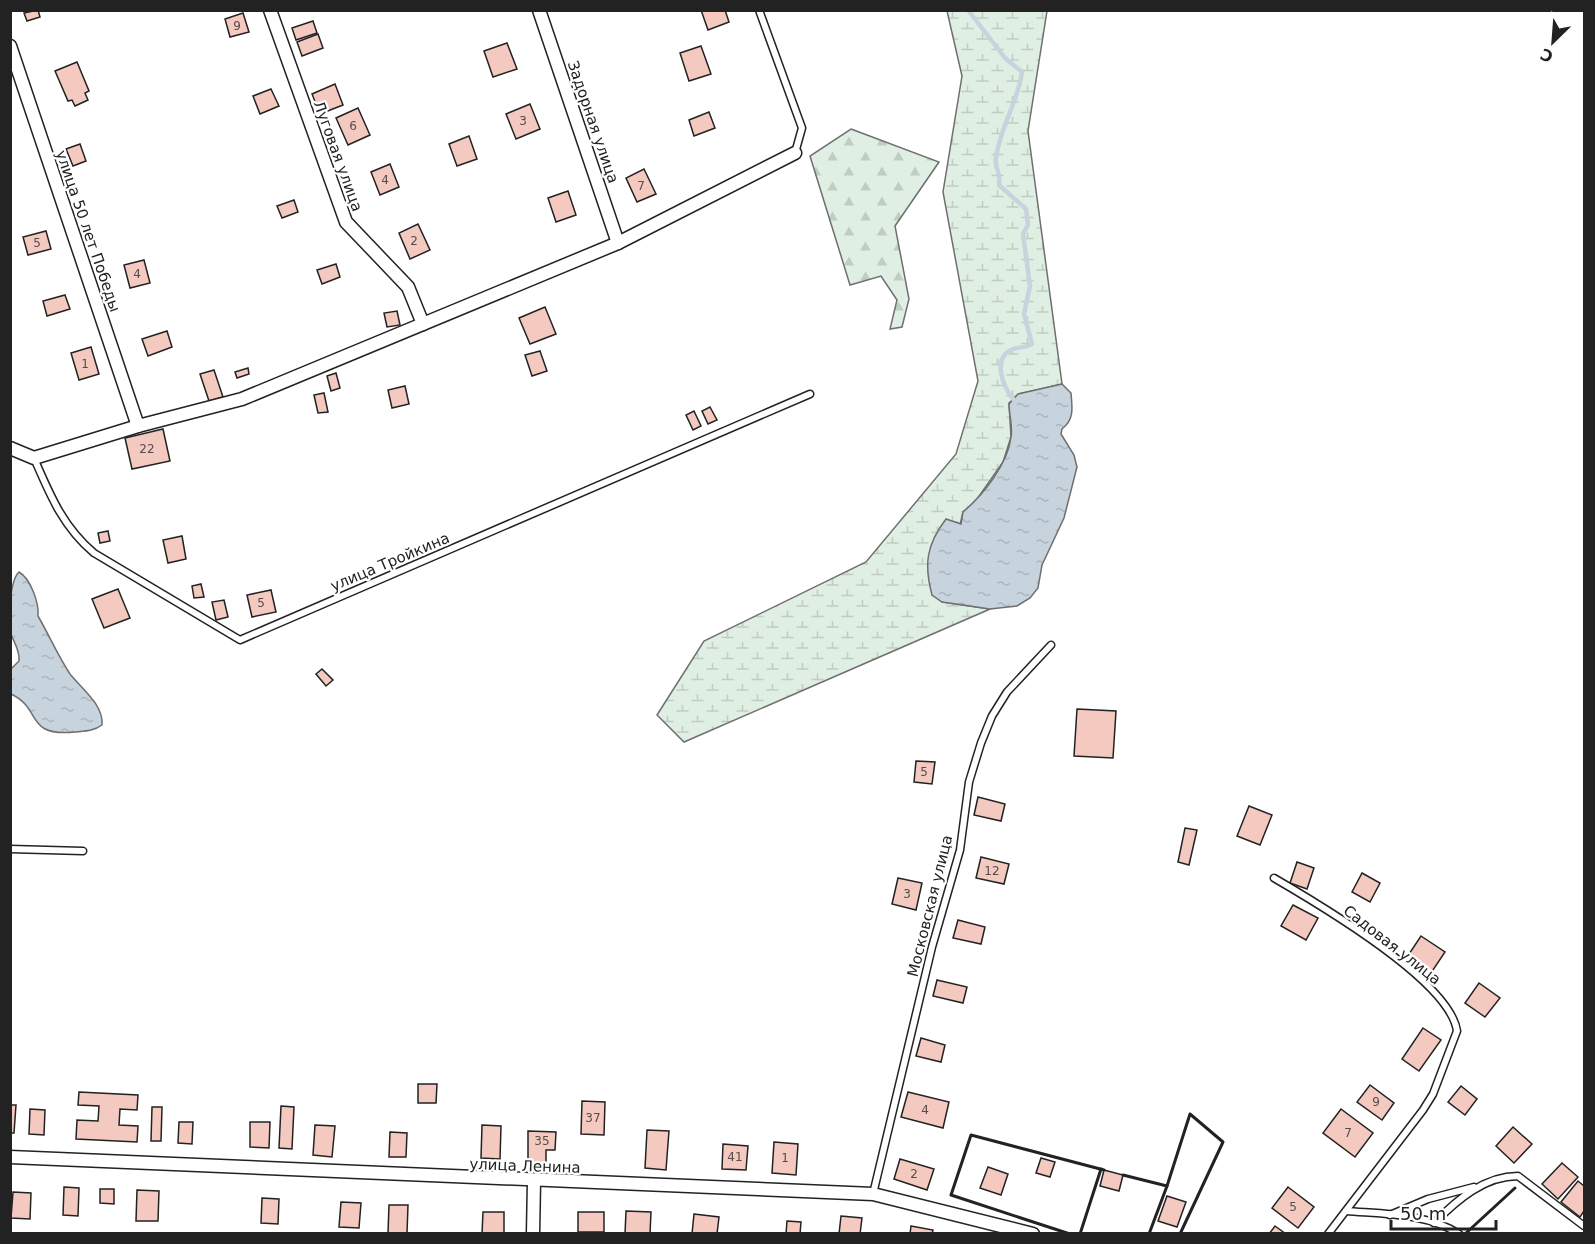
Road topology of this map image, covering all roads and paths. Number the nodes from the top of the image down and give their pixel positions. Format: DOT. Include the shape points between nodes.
graph roads {
  1 [pos="270,10"];
  2 [pos="539,10"];
  3 [pos="759,10"];
  4 [pos="10,46"];
  5 [pos="795,153"];
  6 [pos="618,243"];
  7 [pos="423,324"];
  8 [pos="810,394"];
  9 [pos="138,426"];
  10 [pos="10,448"];
  11 [pos="34,458"];
  12 [pos="1051,645"];
  13 [pos="10,849"];
  14 [pos="83,851"];
  15 [pos="1274,878"];
  16 [pos="10,1157"];
  17 [pos="534,1181"];
  18 [pos="1480,1185"];
  19 [pos="873,1194"];
  20 [pos="1346,1211"];
  21 [pos="1390,1215"];
  22 [pos="1434,1223"];
  23 [pos="1584,1226"];
  24 [pos="533,1233"];
  25 [pos="1033,1233"];
  26 [pos="1328,1233"];
  27 [pos="1459,1233"];
  1 -- 7 [label="street, Луговая улица" via="346,222 408,287"];
  2 -- 6 [label="street, Задорная улица"];
  3 -- 5 [label="lane" via="802,128"];
  4 -- 9 [label="street, улица 50 лет Победы"];
  5 -- 6 [label="street"];
  6 -- 7 [label="street"];
  7 -- 9 [label="street" via="243,399"];
  8 -- 11 [label="lane, улица Тройкина" via="240,639 94,553 76,538 60,515"];
  9 -- 11 [label="street"];
  10 -- 11 [label="street"];
  12 -- 19 [label="lane, Московская улица" via="1007,692 981,743 969,782 960,850 932,947"];
  13 -- 14 [label="lane"];
  15 -- 20 [label="lane, Садовая улица" via="1353,926 1406,967 1441,1000 1455,1020 1457,1031 1433,1094"];
  16 -- 17 [label="street, улица Ленина"];
  17 -- 19 [label="street, улица Ленина"];
  17 -- 24 [label="street"];
  18 -- 21 [label="lane" via="1428,1199"];
  18 -- 22 [label="lane" via="1452,1204"];
  18 -- 23 [label="lane" via="1518,1176"];
  19 -- 25 [label="street, улица Ленина"];
  20 -- 21 [label="lane"];
  20 -- 26 [label="lane, Садовая улица"];
  21 -- 22 [label="lane"];
  22 -- 27 [label="lane"];
}
